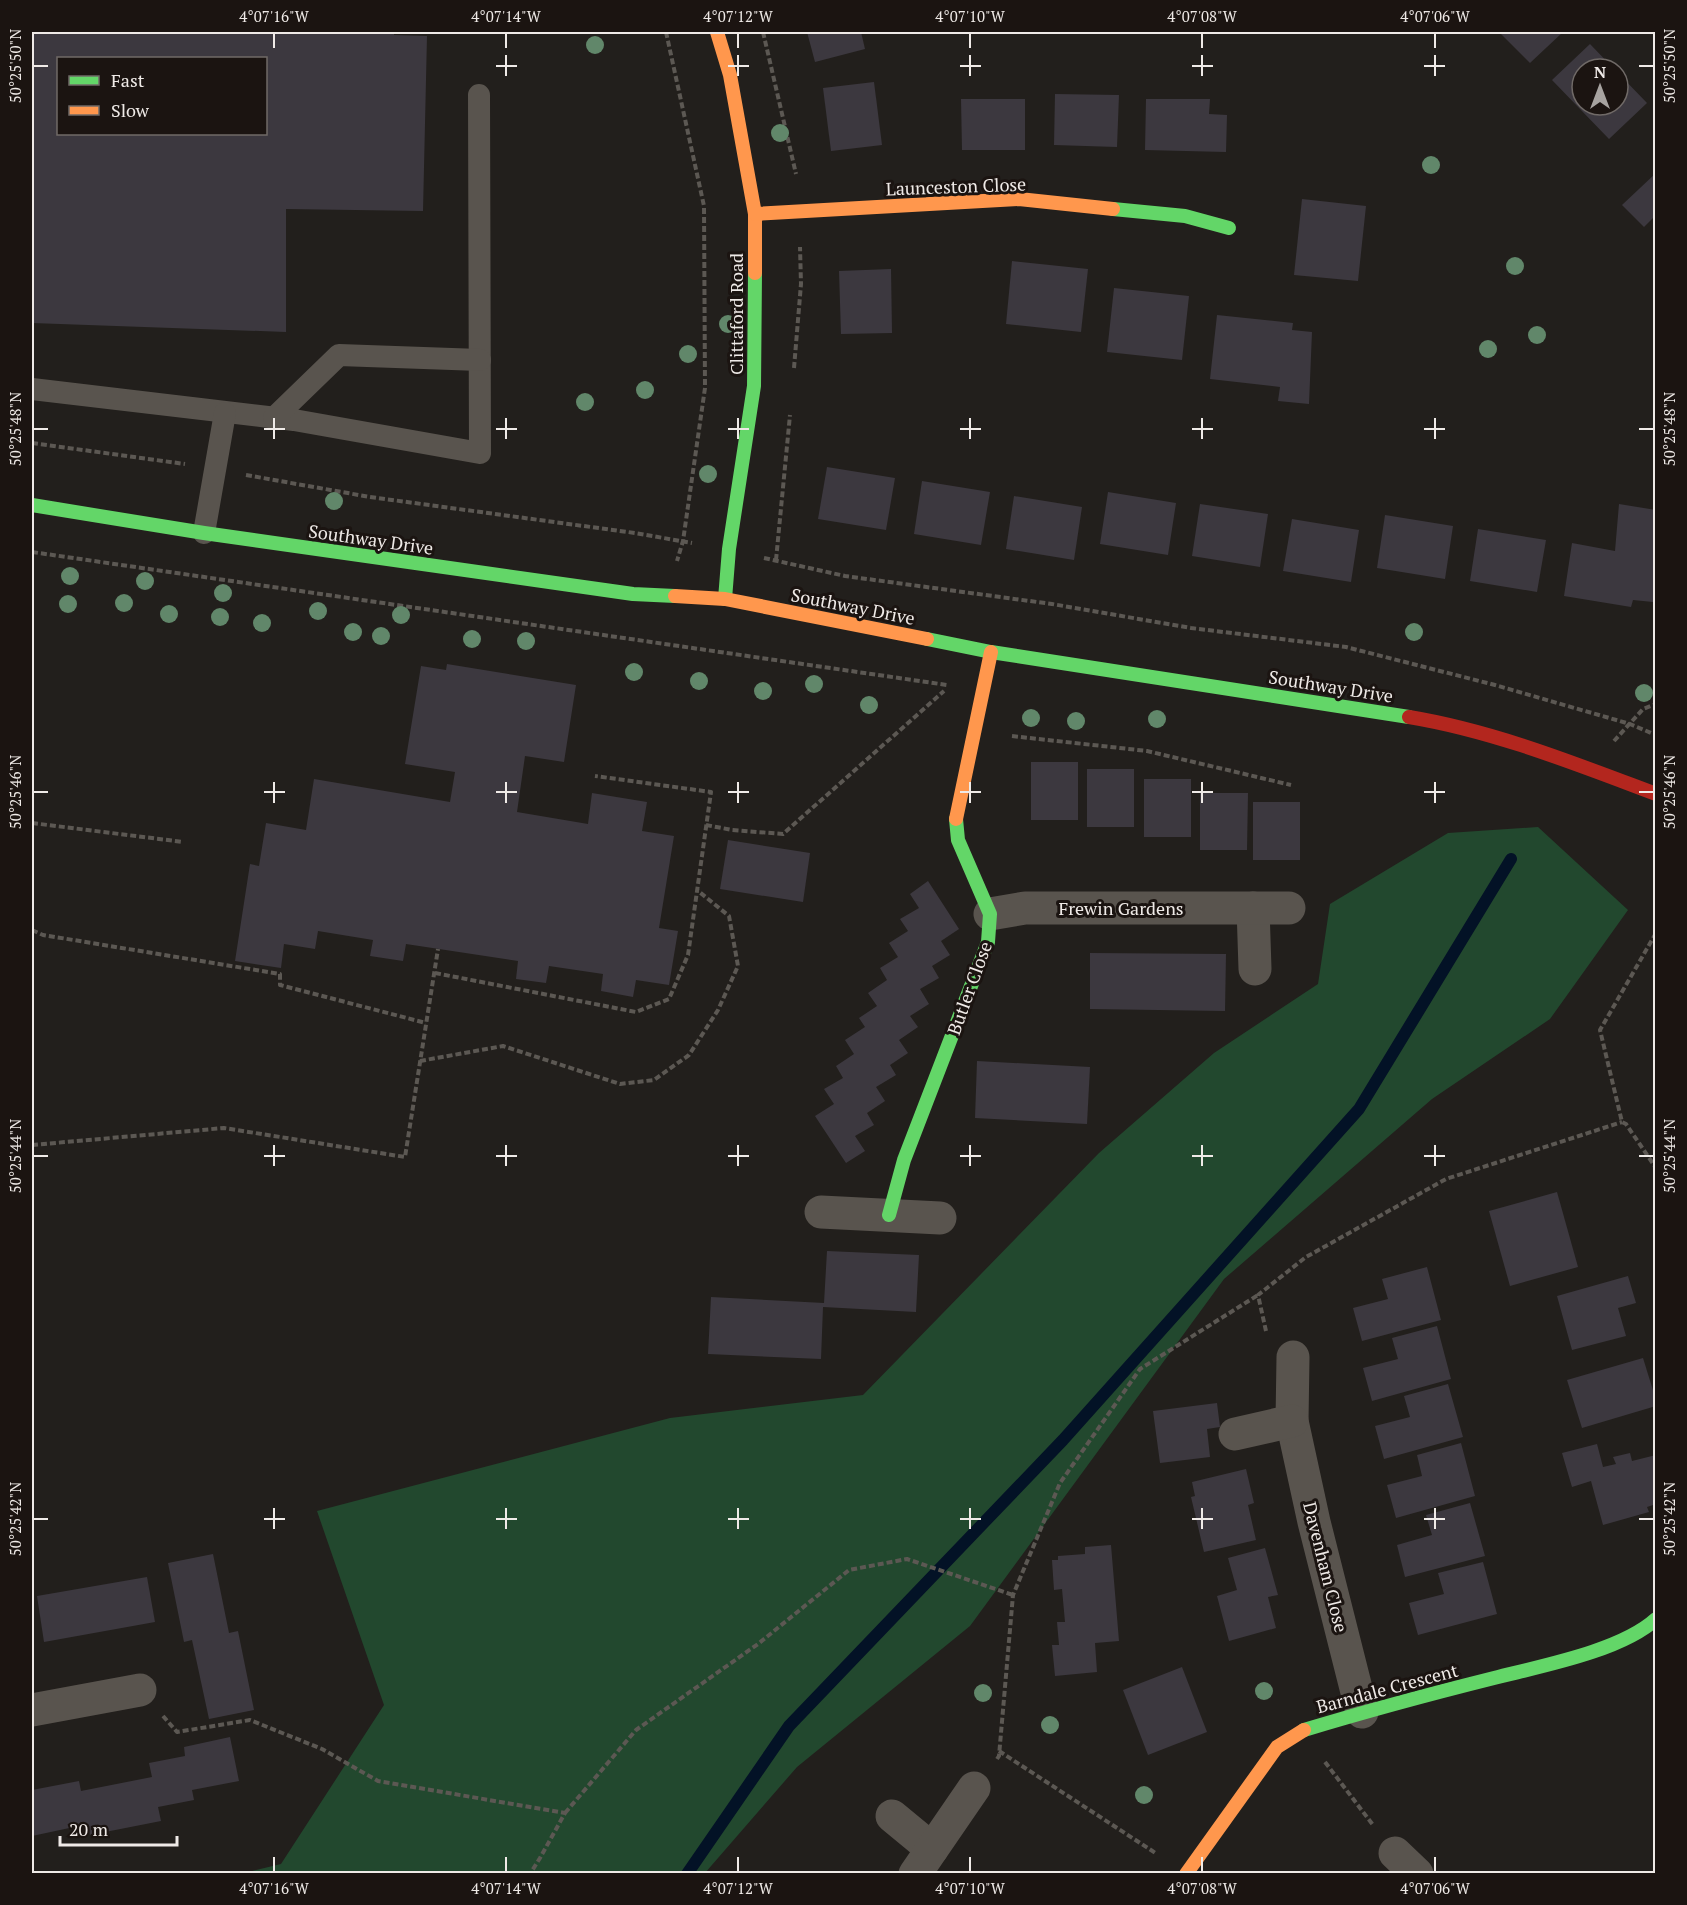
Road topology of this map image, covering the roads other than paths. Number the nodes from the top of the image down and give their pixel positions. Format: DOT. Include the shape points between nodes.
graph roads {
  1 [pos="717,32"];
  2 [pos="479,95"];
  3 [pos="755,214"];
  4 [pos="1229,228"];
  5 [pos="480,360"];
  6 [pos="32,388"];
  7 [pos="225,413"];
  8 [pos="274,418"];
  9 [pos="32,505"];
  10 [pos="204,533"];
  11 [pos="725,599"];
  12 [pos="991,652"];
  13 [pos="1656,794"];
  14 [pos="1253,908"];
  15 [pos="1289,908"];
  16 [pos="990,914"];
  17 [pos="1256,969"];
  18 [pos="821,1212"];
  19 [pos="889,1215"];
  20 [pos="940,1218"];
  21 [pos="1293,1357"];
  22 [pos="1292,1421"];
  23 [pos="1235,1434"];
  24 [pos="1656,1620"];
  25 [pos="140,1690"];
  26 [pos="32,1710"];
  27 [pos="1362,1712"];
  28 [pos="974,1788"];
  29 [pos="892,1816"];
  30 [pos="923,1861"];
  31 [pos="1186,1874"];
  1 -- 3 [label="street, Clittaford Road" via="730,75"];
  2 -- 5 [label="lane"];
  3 -- 4 [label="street, Launceston Close" via="1019,199 1185,216"];
  3 -- 11 [label="street, Clittaford Road" via="754,386"];
  5 -- 8 [label="lane" via="339,355"];
  5 -- 8 [label="lane" via="480,453"];
  6 -- 7 [label="lane"];
  7 -- 8 [label="lane"];
  7 -- 10 [label="lane"];
  9 -- 10 [label="street, Southway Drive"];
  10 -- 11 [label="street, Southway Drive" via="621,592"];
  11 -- 12 [label="street, Southway Drive"];
  12 -- 13 [label="street, Southway Drive" via="1450,724"];
  12 -- 16 [label="street, Butler Close" via="956,819 958,840"];
  14 -- 15 [label="street, Frewin Gardens"];
  14 -- 16 [label="street, Frewin Gardens" via="1025,908"];
  14 -- 17 [label="street"];
  16 -- 19 [label="street, Butler Close" via="988,942 904,1160"];
  18 -- 19 [label="street"];
  19 -- 20 [label="street"];
  21 -- 22 [label="street, Davenham Close"];
  22 -- 23 [label="street"];
  22 -- 27 [label="street, Davenham Close"];
  24 -- 27 [label="street, Barndale Crescent" via="1644,1630 1586,1654"];
  25 -- 26 [label="street"];
  27 -- 31 [label="street, Barndale Crescent" via="1301,1731 1277,1747"];
  28 -- 30 [label="street"];
  29 -- 30 [label="street"];
}
